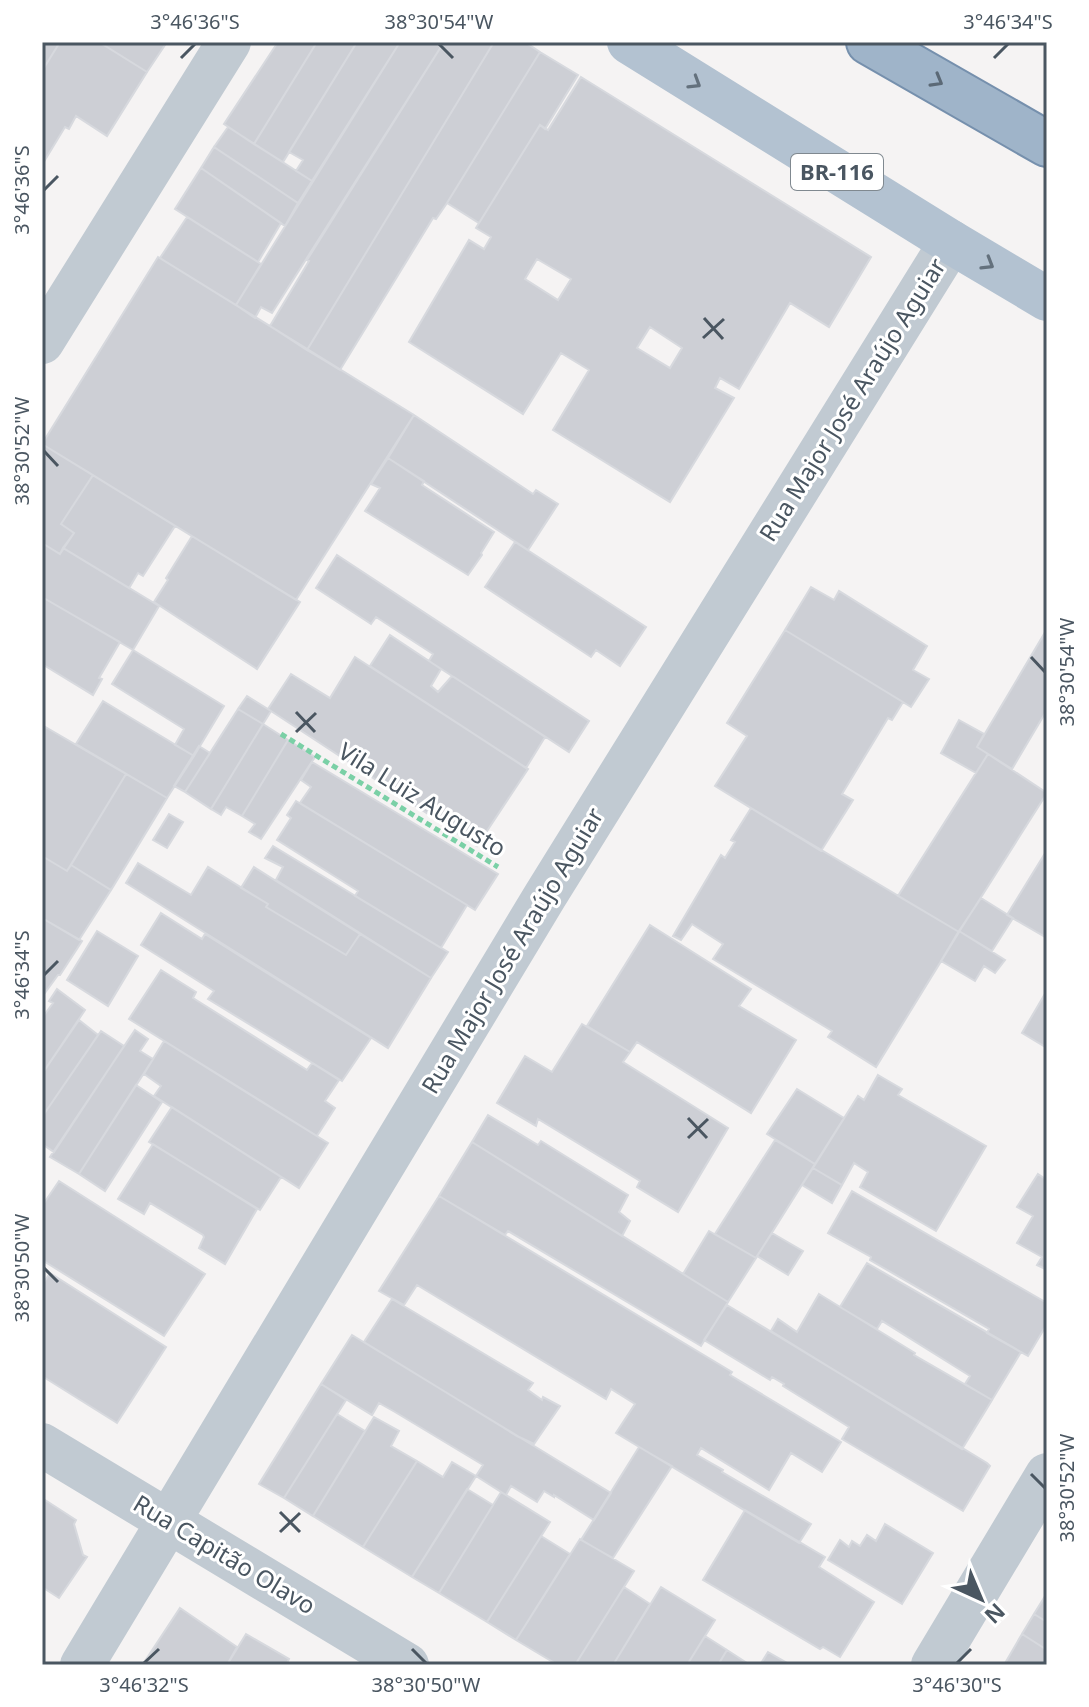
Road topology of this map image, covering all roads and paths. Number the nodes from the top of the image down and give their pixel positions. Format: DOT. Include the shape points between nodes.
graph roads {
  1 [pos="229,42"];
  2 [pos="629,42"];
  3 [pos="869,42"];
  4 [pos="1047,144"];
  5 [pos="951,242"];
  6 [pos="1047,299"];
  7 [pos="42,342"];
  8 [pos="281,734"];
  9 [pos="545,896"];
  10 [pos="42,1445"];
  11 [pos="1047,1475"];
  12 [pos="169,1521"];
  13 [pos="82,1665"];
  14 [pos="407,1665"];
  15 [pos="933,1665"];
  1 -- 7 [label="street"];
  2 -- 5 [label="main road, BR-116, one-way"];
  3 -- 4 [label="highway, one-way"];
  5 -- 6 [label="main road, BR-116, one-way"];
  5 -- 9 [label="street, Rua Major José Araújo Aguiar"];
  8 -- 9 [label="path, Vila Luiz Augusto"];
  9 -- 12 [label="street, Rua Major José Araújo Aguiar"];
  10 -- 12 [label="street, Rua Capitão Olavo"];
  11 -- 15 [label="street"];
  12 -- 13 [label="street, Rua Major José Araújo Aguiar"];
  12 -- 14 [label="street, Rua Capitão Olavo"];
}
